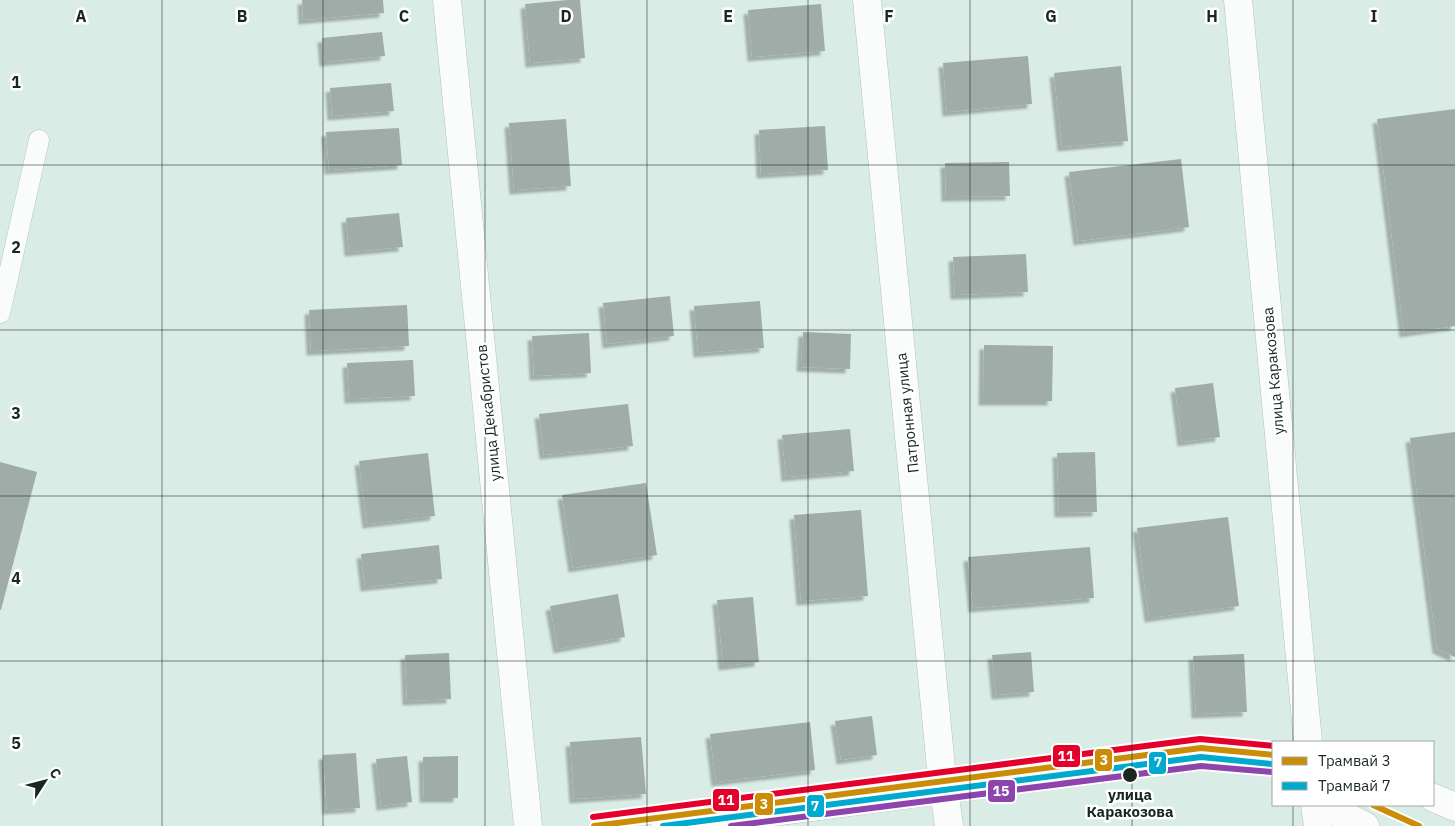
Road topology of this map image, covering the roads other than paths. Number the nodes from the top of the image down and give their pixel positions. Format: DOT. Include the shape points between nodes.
graph roads {
  1 [pos="448,0"];
  2 [pos="867,0"];
  3 [pos="1238,0"];
  4 [pos="39,140"];
  5 [pos="0,313"];
  6 [pos="1308,741"];
  7 [pos="1272,763"];
  8 [pos="944,790"];
  9 [pos="1435,798"];
  10 [pos="1315,806"];
  11 [pos="1325,806"];
  12 [pos="1455,807"];
  13 [pos="528,826"];
  14 [pos="665,826"];
  15 [pos="949,826"];
  16 [pos="1318,826"];
  17 [pos="1365,826"];
  1 -- 13 [label="street, улица Декабристов"];
  2 -- 8 [label="street, Патронная улица"];
  3 -- 6 [label="street, улица Каракозова"];
  4 -- 5 [label="lane"];
  7 -- 8 [label="street" via="1202,756"];
  8 -- 14 [label="street"];
  8 -- 15 [label="street, Патронная улица"];
  9 -- 12 [label="street"];
  10 -- 16 [label="street"];
  11 -- 17 [label="street"];
}
